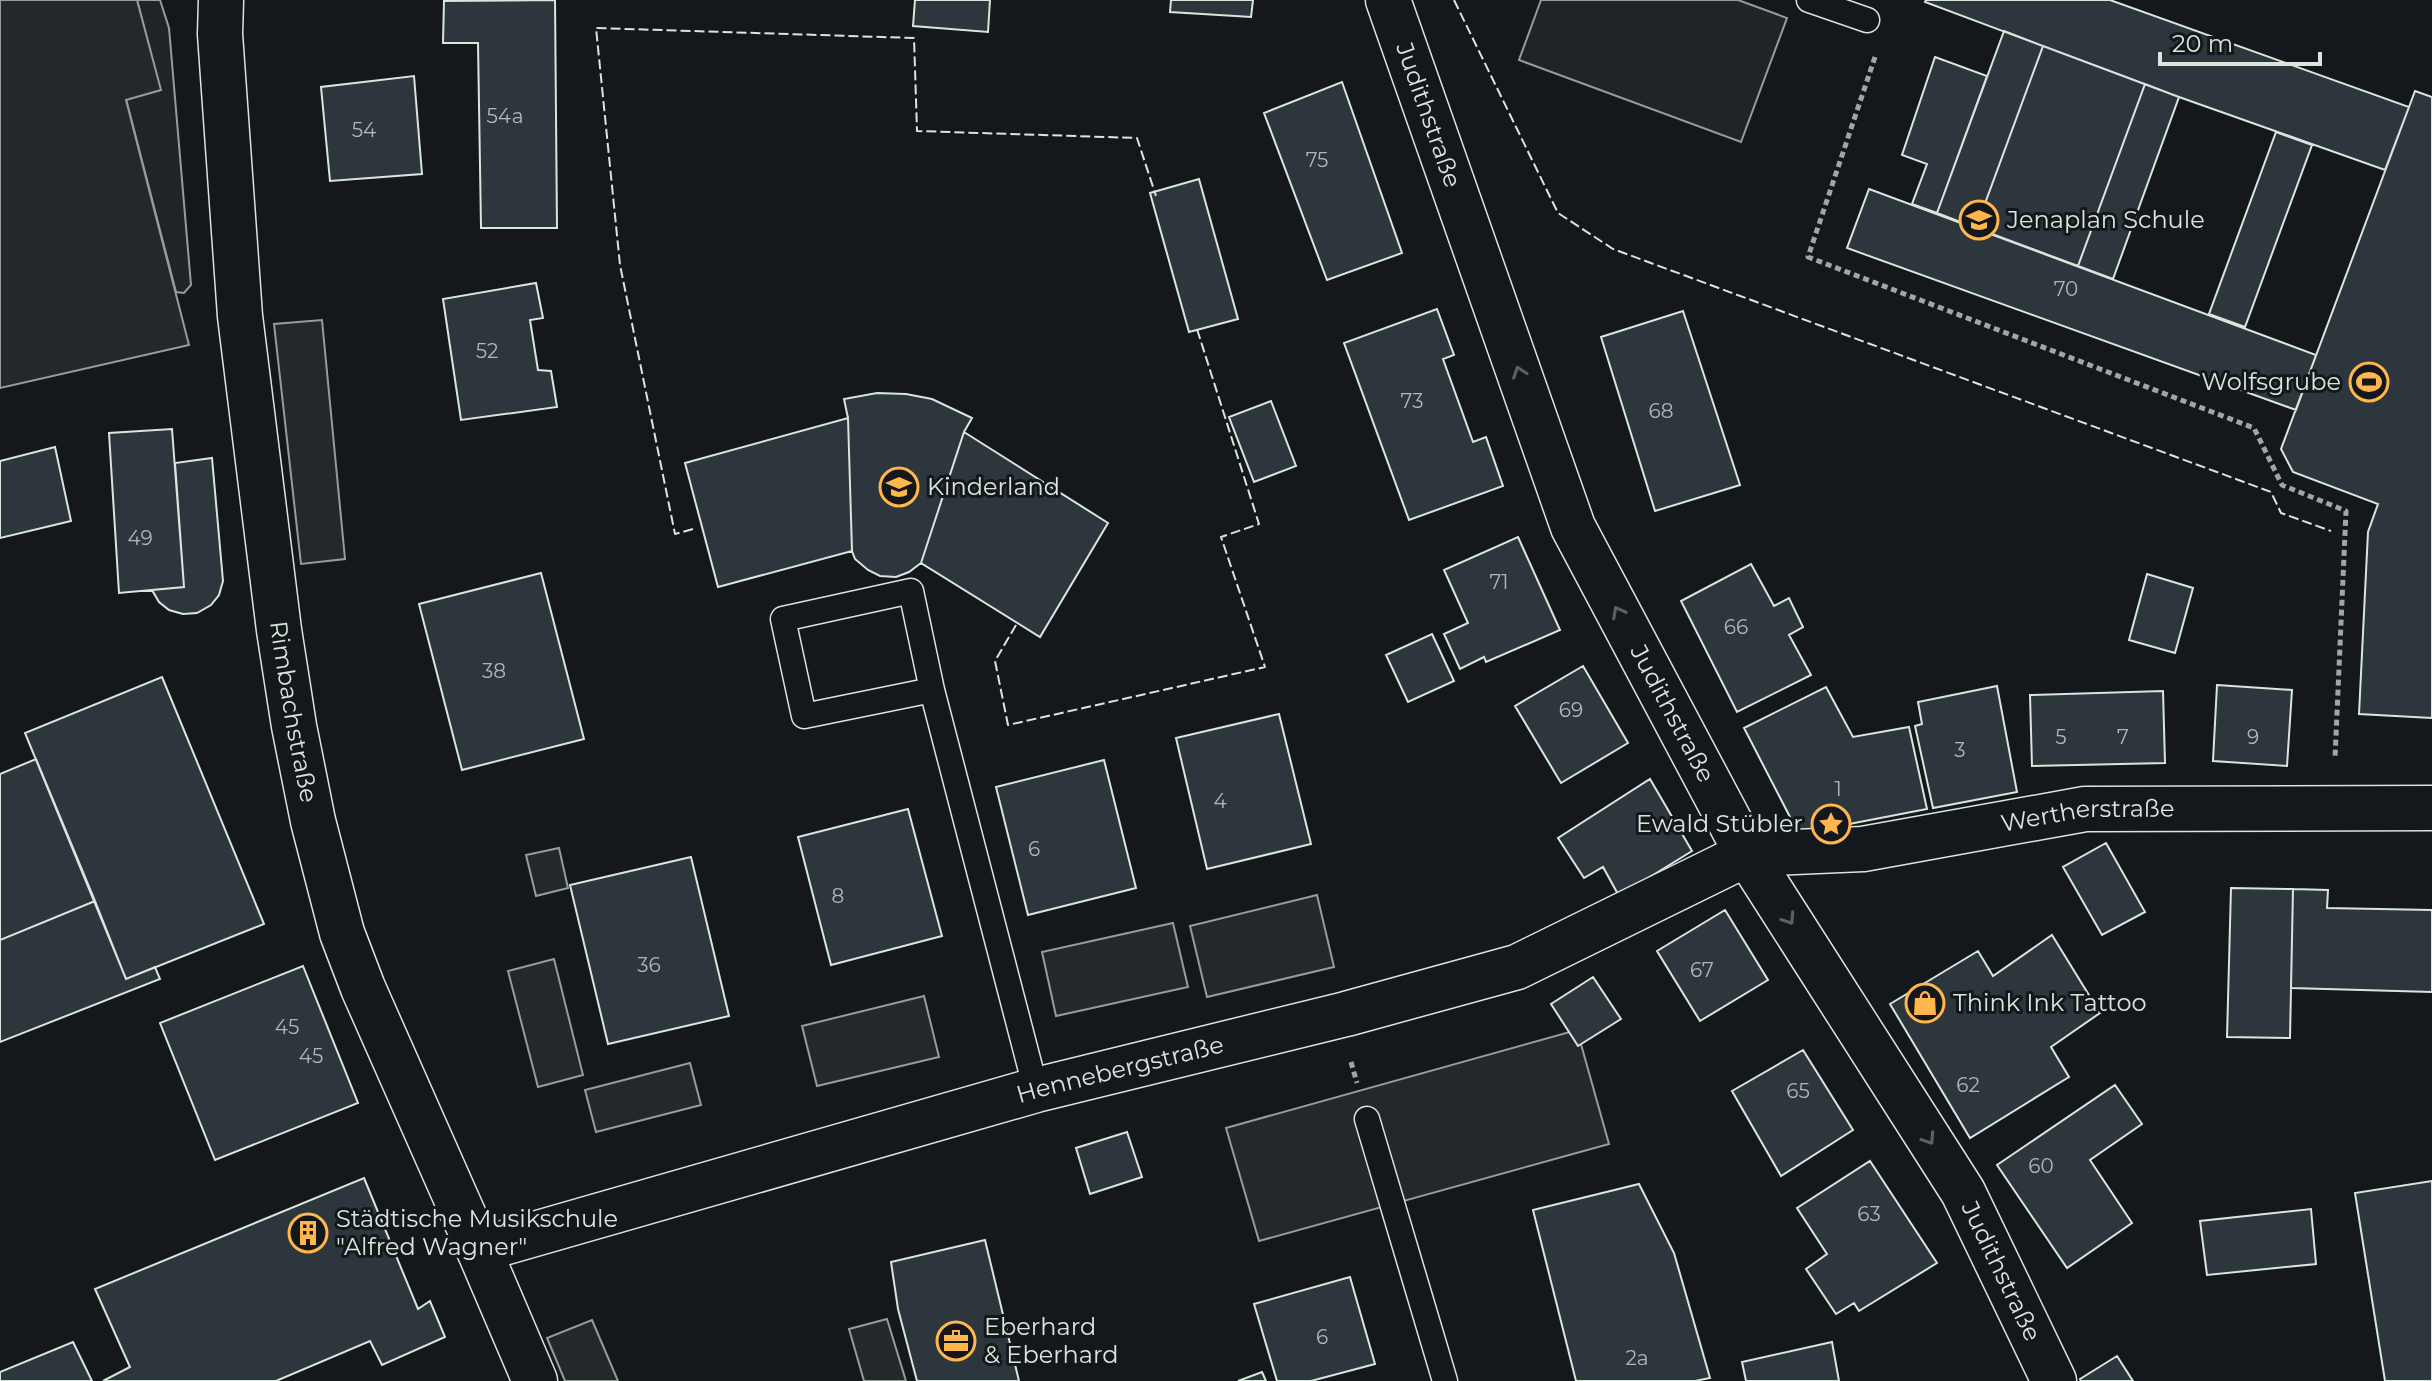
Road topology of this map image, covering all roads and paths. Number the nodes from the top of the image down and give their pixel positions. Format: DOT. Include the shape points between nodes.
graph roads {
  1 [pos="221,0"];
  2 [pos="1388,0"];
  3 [pos="1809,0"];
  4 [pos="1867,20"];
  5 [pos="932,690"];
  6 [pos="2332,808"];
  7 [pos="2432,808"];
  8 [pos="1747,854"];
  9 [pos="1036,1090"];
  10 [pos="1367,1119"];
  11 [pos="479,1250"];
  12 [pos="535,1381"];
  13 [pos="1445,1381"];
  14 [pos="2054,1381"];
  1 -- 11 [label="street, Rimbachstraße" via="240,316 279,630 313,821 358,975"];
  8 -- 2 [label="street, Judithstraße, one-way" via="1573,527"];
  3 -- 4 [label="lane"];
  4 -- 6 [label="path" via="1885,28 1808,257 2254,428 2282,485 2346,511"];
  5 -- 5 [label="lane" via="911,591 783,619 804,716"];
  5 -- 9 [label="lane"];
  6 -- 7 [label="street, Wertherstraße"];
  6 -- 8 [label="street, Wertherstraße" via="2085,809 1863,849"];
  8 -- 9 [label="street, Hennebergstraße" via="1517,967"];
  8 -- 14 [label="street, Judithstraße, one-way" via="1963,1192"];
  9 -- 11 [label="street, Hennebergstraße"];
  10 -- 13 [label="lane"];
  11 -- 12 [label="street, Rimbachstraße"];
}
